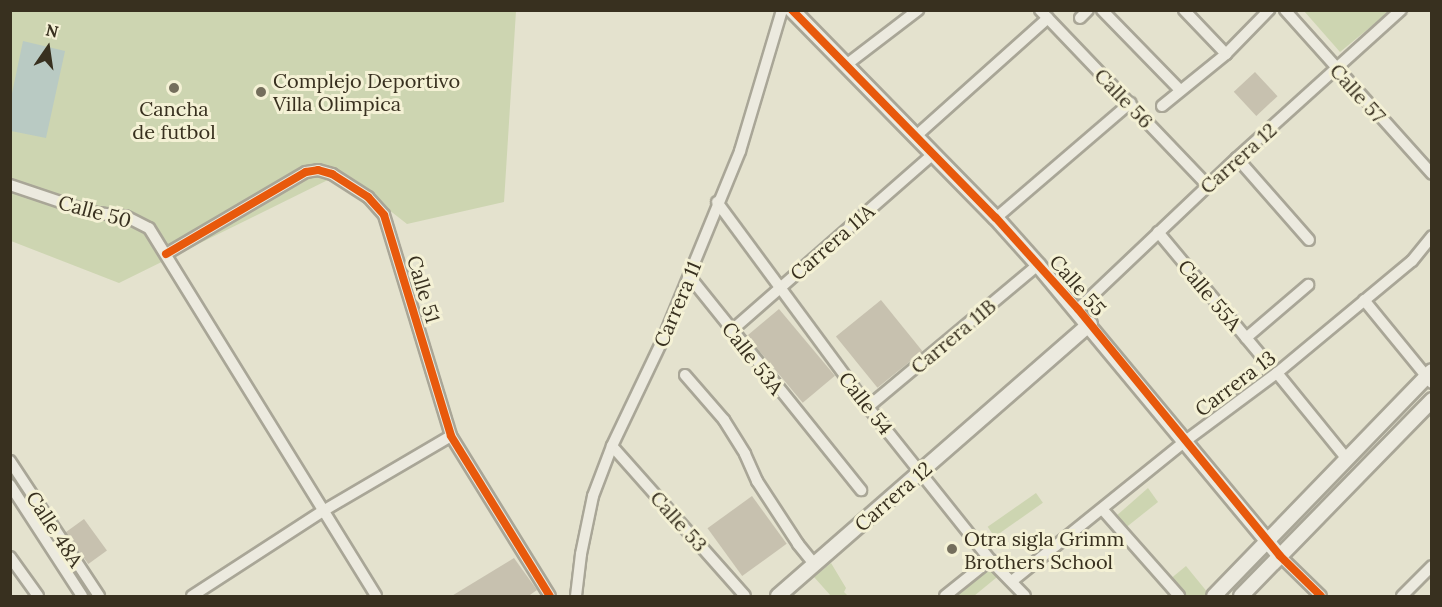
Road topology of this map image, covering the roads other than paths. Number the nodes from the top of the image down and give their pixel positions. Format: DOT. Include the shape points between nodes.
graph roads {
  1 [pos="782,10"];
  2 [pos="792,10"];
  3 [pos="918,10"];
  4 [pos="1102,10"];
  5 [pos="1184,10"];
  6 [pos="1269,10"];
  7 [pos="1285,10"];
  8 [pos="1401,10"];
  9 [pos="1044,14"];
  10 [pos="1226,54"];
  11 [pos="846,65"];
  12 [pos="1337,70"];
  13 [pos="1180,90"];
  14 [pos="1130,103"];
  15 [pos="1162,106"];
  16 [pos="916,136"];
  17 [pos="933,154"];
  18 [pos="1237,158"];
  19 [pos="1431,174"];
  20 [pos="10,185"];
  21 [pos="1207,185"];
  22 [pos="717,202"];
  23 [pos="996,218"];
  24 [pos="1158,232"];
  25 [pos="1431,236"];
  26 [pos="1309,240"];
  27 [pos="166,254"];
  28 [pos="1038,265"];
  29 [pos="689,276"];
  30 [pos="1308,285"];
  31 [pos="779,288"];
  32 [pos="1364,300"];
  33 [pos="1078,309"];
  34 [pos="1090,324"];
  35 [pos="731,331"];
  36 [pos="1246,338"];
  37 [pos="1263,358"];
  38 [pos="1277,373"];
  39 [pos="685,375"];
  40 [pos="1430,377"];
  41 [pos="1431,400"];
  42 [pos="868,407"];
  43 [pos="451,436"];
  44 [pos="1184,442"];
  45 [pos="612,446"];
  46 [pos="1347,459"];
  47 [pos="10,461"];
  48 [pos="921,472"];
  49 [pos="10,485"];
  50 [pos="861,490"];
  51 [pos="1103,510"];
  52 [pos="323,511"];
  53 [pos="1268,540"];
  54 [pos="10,556"];
  55 [pos="1280,556"];
  56 [pos="990,560"];
  57 [pos="815,565"];
  58 [pos="1431,566"];
  59 [pos="1012,581"];
  60 [pos="41,594"];
  61 [pos="198,595"];
  62 [pos="82,597"];
  63 [pos="99,597"];
  64 [pos="376,597"];
  65 [pos="550,597"];
  66 [pos="576,597"];
  67 [pos="745,597"];
  68 [pos="778,597"];
  69 [pos="945,597"];
  70 [pos="1025,597"];
  71 [pos="1179,597"];
  72 [pos="1214,597"];
  73 [pos="1241,597"];
  74 [pos="1321,597"];
  75 [pos="1402,597"];
  1 -- 22 [label="street, Carrera 11" via="740,151"];
  2 -- 11 [label="street, Calle 55"];
  3 -- 11 [label="street"];
  4 -- 13 [label="street"];
  5 -- 10 [label="street"];
  6 -- 10 [label="street"];
  7 -- 12 [label="street, Calle 57"];
  8 -- 12 [label="street, Carrera 12"];
  9 -- 14 [label="street, Calle 56"];
  9 -- 16 [label="street"];
  10 -- 13 [label="street"];
  11 -- 16 [label="street, Calle 55"];
  12 -- 18 [label="street, Carrera 12"];
  12 -- 19 [label="street, Calle 57"];
  13 -- 15 [label="street"];
  14 -- 21 [label="street, Calle 56"];
  14 -- 23 [label="street"];
  16 -- 17 [label="street, Calle 55"];
  17 -- 23 [label="street, Calle 55"];
  17 -- 31 [label="street, Carrera 11A"];
  18 -- 21 [label="street, Carrera 12"];
  18 -- 26 [label="street"];
  20 -- 27 [label="street, Calle 50" via="90,212 125,216 150,228"];
  21 -- 24 [label="street, Carrera 12"];
  22 -- 29 [label="street, Carrera 11"];
  22 -- 31 [label="street, Calle 54"];
  23 -- 28 [label="street, Calle 55"];
  24 -- 33 [label="street, Carrera 12"];
  24 -- 36 [label="street, Calle 55A"];
  25 -- 32 [label="street, Carrera 13" via="1412,261"];
  27 -- 43 [label="street, Calle 51" via="306,172 318,170 354,185 384,215"];
  27 -- 52 [label="street, Calle 50"];
  28 -- 33 [label="street, Calle 55"];
  28 -- 42 [label="street, Carrera 11B"];
  29 -- 35 [label="street, Calle 53A"];
  29 -- 45 [label="street, Carrera 11"];
  30 -- 36 [label="street"];
  31 -- 35 [label="street, Carrera 11A"];
  31 -- 42 [label="street, Calle 54"];
  32 -- 38 [label="street, Carrera 13"];
  32 -- 40 [label="street"];
  33 -- 34 [label="street, Calle 55"];
  34 -- 44 [label="street, Calle 55"];
  34 -- 48 [label="street, Carrera 12"];
  35 -- 50 [label="street, Calle 53A"];
  36 -- 37 [label="street, Calle 55A"];
  38 -- 44 [label="street, Carrera 13"];
  38 -- 46 [label="street"];
  39 -- 57 [label="street" via="724,420 757,481"];
  40 -- 46 [label="street"];
  41 -- 55 [label="street"];
  42 -- 48 [label="street, Calle 54"];
  43 -- 52 [label="street"];
  43 -- 65 [label="street, Calle 51"];
  44 -- 51 [label="street, Carrera 13"];
  44 -- 53 [label="street, Calle 55"];
  45 -- 66 [label="street, Carrera 11" via="593,496"];
  45 -- 67 [label="street, Calle 53"];
  46 -- 53 [label="street"];
  47 -- 63 [label="street, Calle 48A"];
  48 -- 56 [label="street, Calle 54"];
  48 -- 57 [label="street, Carrera 12"];
  49 -- 62 [label="street, Calle 48A"];
  51 -- 59 [label="street, Carrera 13"];
  51 -- 71 [label="street"];
  52 -- 61 [label="street"];
  52 -- 64 [label="street, Calle 50"];
  53 -- 55 [label="street, Calle 55"];
  53 -- 72 [label="street"];
  54 -- 60 [label="street"];
  55 -- 73 [label="street"];
  55 -- 74 [label="street, Calle 55"];
  56 -- 59 [label="street, Calle 54"];
  56 -- 69 [label="street"];
  57 -- 68 [label="street, Carrera 12"];
  58 -- 75 [label="street"];
  59 -- 70 [label="street, Calle 54"];
}
